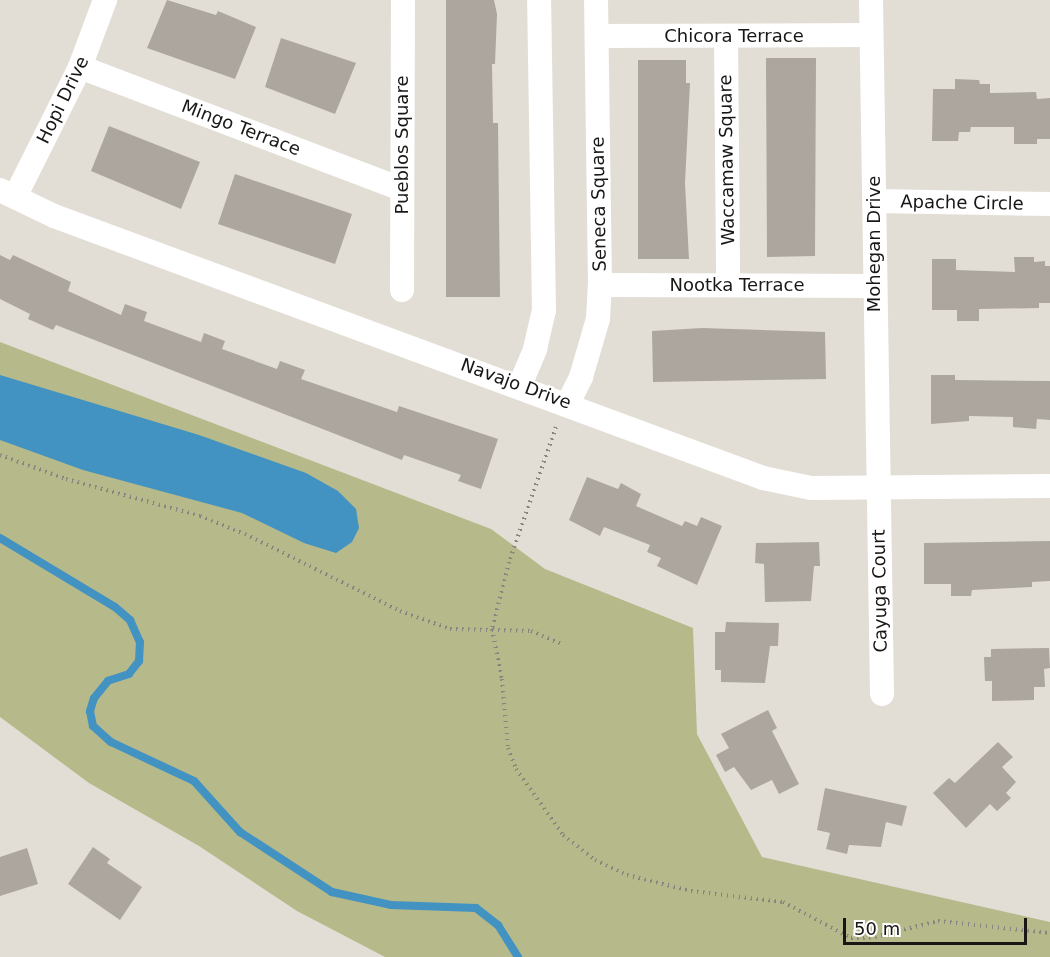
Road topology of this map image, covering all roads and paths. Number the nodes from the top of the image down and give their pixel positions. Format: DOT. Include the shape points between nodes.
graph roads {
  1 [pos="105,0"];
  2 [pos="403,0"];
  3 [pos="539,0"];
  4 [pos="596,0"];
  5 [pos="871,0"];
  6 [pos="872,34"];
  7 [pos="597,36"];
  8 [pos="726,36"];
  9 [pos="80,68"];
  10 [pos="402,189"];
  11 [pos="7,194"];
  12 [pos="875,201"];
  13 [pos="1050,204"];
  14 [pos="729,284"];
  15 [pos="600,285"];
  16 [pos="873,286"];
  17 [pos="402,290"];
  18 [pos="520,385"];
  19 [pos="568,403"];
  20 [pos="0,455"];
  21 [pos="1050,486"];
  22 [pos="878,488"];
  23 [pos="492,629"];
  24 [pos="561,644"];
  25 [pos="882,694"];
  26 [pos="1050,933"];
  1 -- 9 [label="street, Hopi Drive"];
  2 -- 10 [label="street, Pueblos Square"];
  3 -- 18 [label="street" via="544,311 535,350"];
  4 -- 7 [label="street, Seneca Square"];
  5 -- 6 [label="street, Mohegan Drive"];
  6 -- 8 [label="street, Chicora Terrace"];
  6 -- 12 [label="street, Mohegan Drive"];
  7 -- 8 [label="street, Chicora Terrace"];
  7 -- 15 [label="street, Seneca Square"];
  8 -- 14 [label="street, Waccamaw Square"];
  9 -- 10 [label="street, Mingo Terrace"];
  9 -- 11 [label="street, Hopi Drive"];
  10 -- 17 [label="street, Pueblos Square"];
  11 -- 18 [label="street, Navajo Drive" via="54,216"];
  12 -- 13 [label="street, Apache Circle"];
  12 -- 16 [label="street, Mohegan Drive"];
  14 -- 15 [label="street, Nootka Terrace"];
  14 -- 16 [label="street, Nootka Terrace"];
  15 -- 19 [label="street, Seneca Square" via="598,319 581,377"];
  16 -- 22 [label="street, Mohegan Drive"];
  18 -- 19 [label="street, Navajo Drive"];
  19 -- 22 [label="street, Navajo Drive" via="763,477 811,488"];
  19 -- 23 [label="path" via="509,562"];
  20 -- 23 [label="path" via="245,534 410,615 450,629"];
  21 -- 22 [label="street, Navajo Drive"];
  22 -- 25 [label="street, Cayuga Court"];
  23 -- 24 [label="path" via="531,631"];
  23 -- 26 [label="path" via="502,679 508,748 516,769 564,835 595,860 627,875 691,891 783,902 851,938 875,937 938,921"];
}
